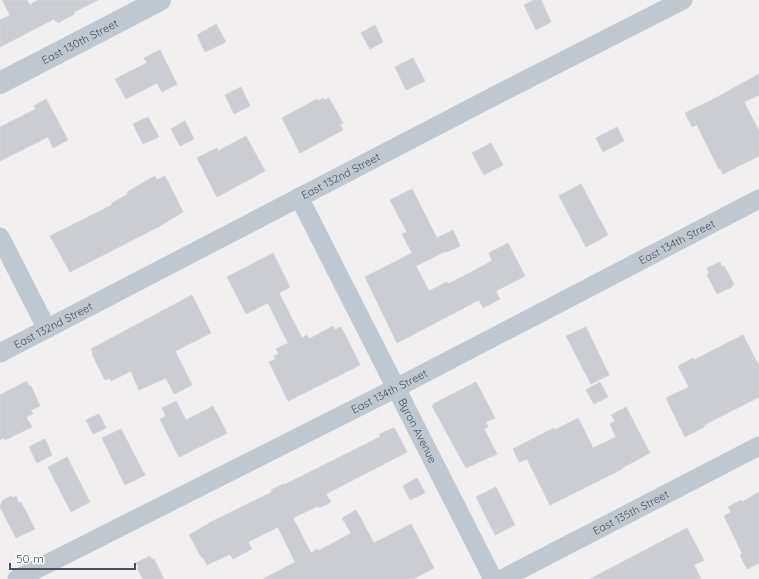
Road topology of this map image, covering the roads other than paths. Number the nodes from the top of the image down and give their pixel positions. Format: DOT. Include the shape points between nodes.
graph roads {
  1 [pos="160,0"];
  2 [pos="683,0"];
  3 [pos="0,83"];
  4 [pos="298,197"];
  5 [pos="759,199"];
  6 [pos="0,237"];
  7 [pos="47,329"];
  8 [pos="0,353"];
  9 [pos="396,388"];
  10 [pos="759,446"];
  11 [pos="17,579"];
  12 [pos="493,579"];
  13 [pos="502,579"];
  1 -- 3 [label="street, East 130th Street"];
  2 -- 4 [label="street, East 132nd Street"];
  4 -- 7 [label="street, East 132nd Street"];
  4 -- 9 [label="street, Byron Avenue"];
  5 -- 9 [label="street, East 134th Street"];
  6 -- 7 [label="street"];
  7 -- 8 [label="street, East 132nd Street"];
  9 -- 11 [label="street, East 134th Street"];
  9 -- 12 [label="street, Byron Avenue"];
  10 -- 13 [label="street, East 135th Street"];
}
